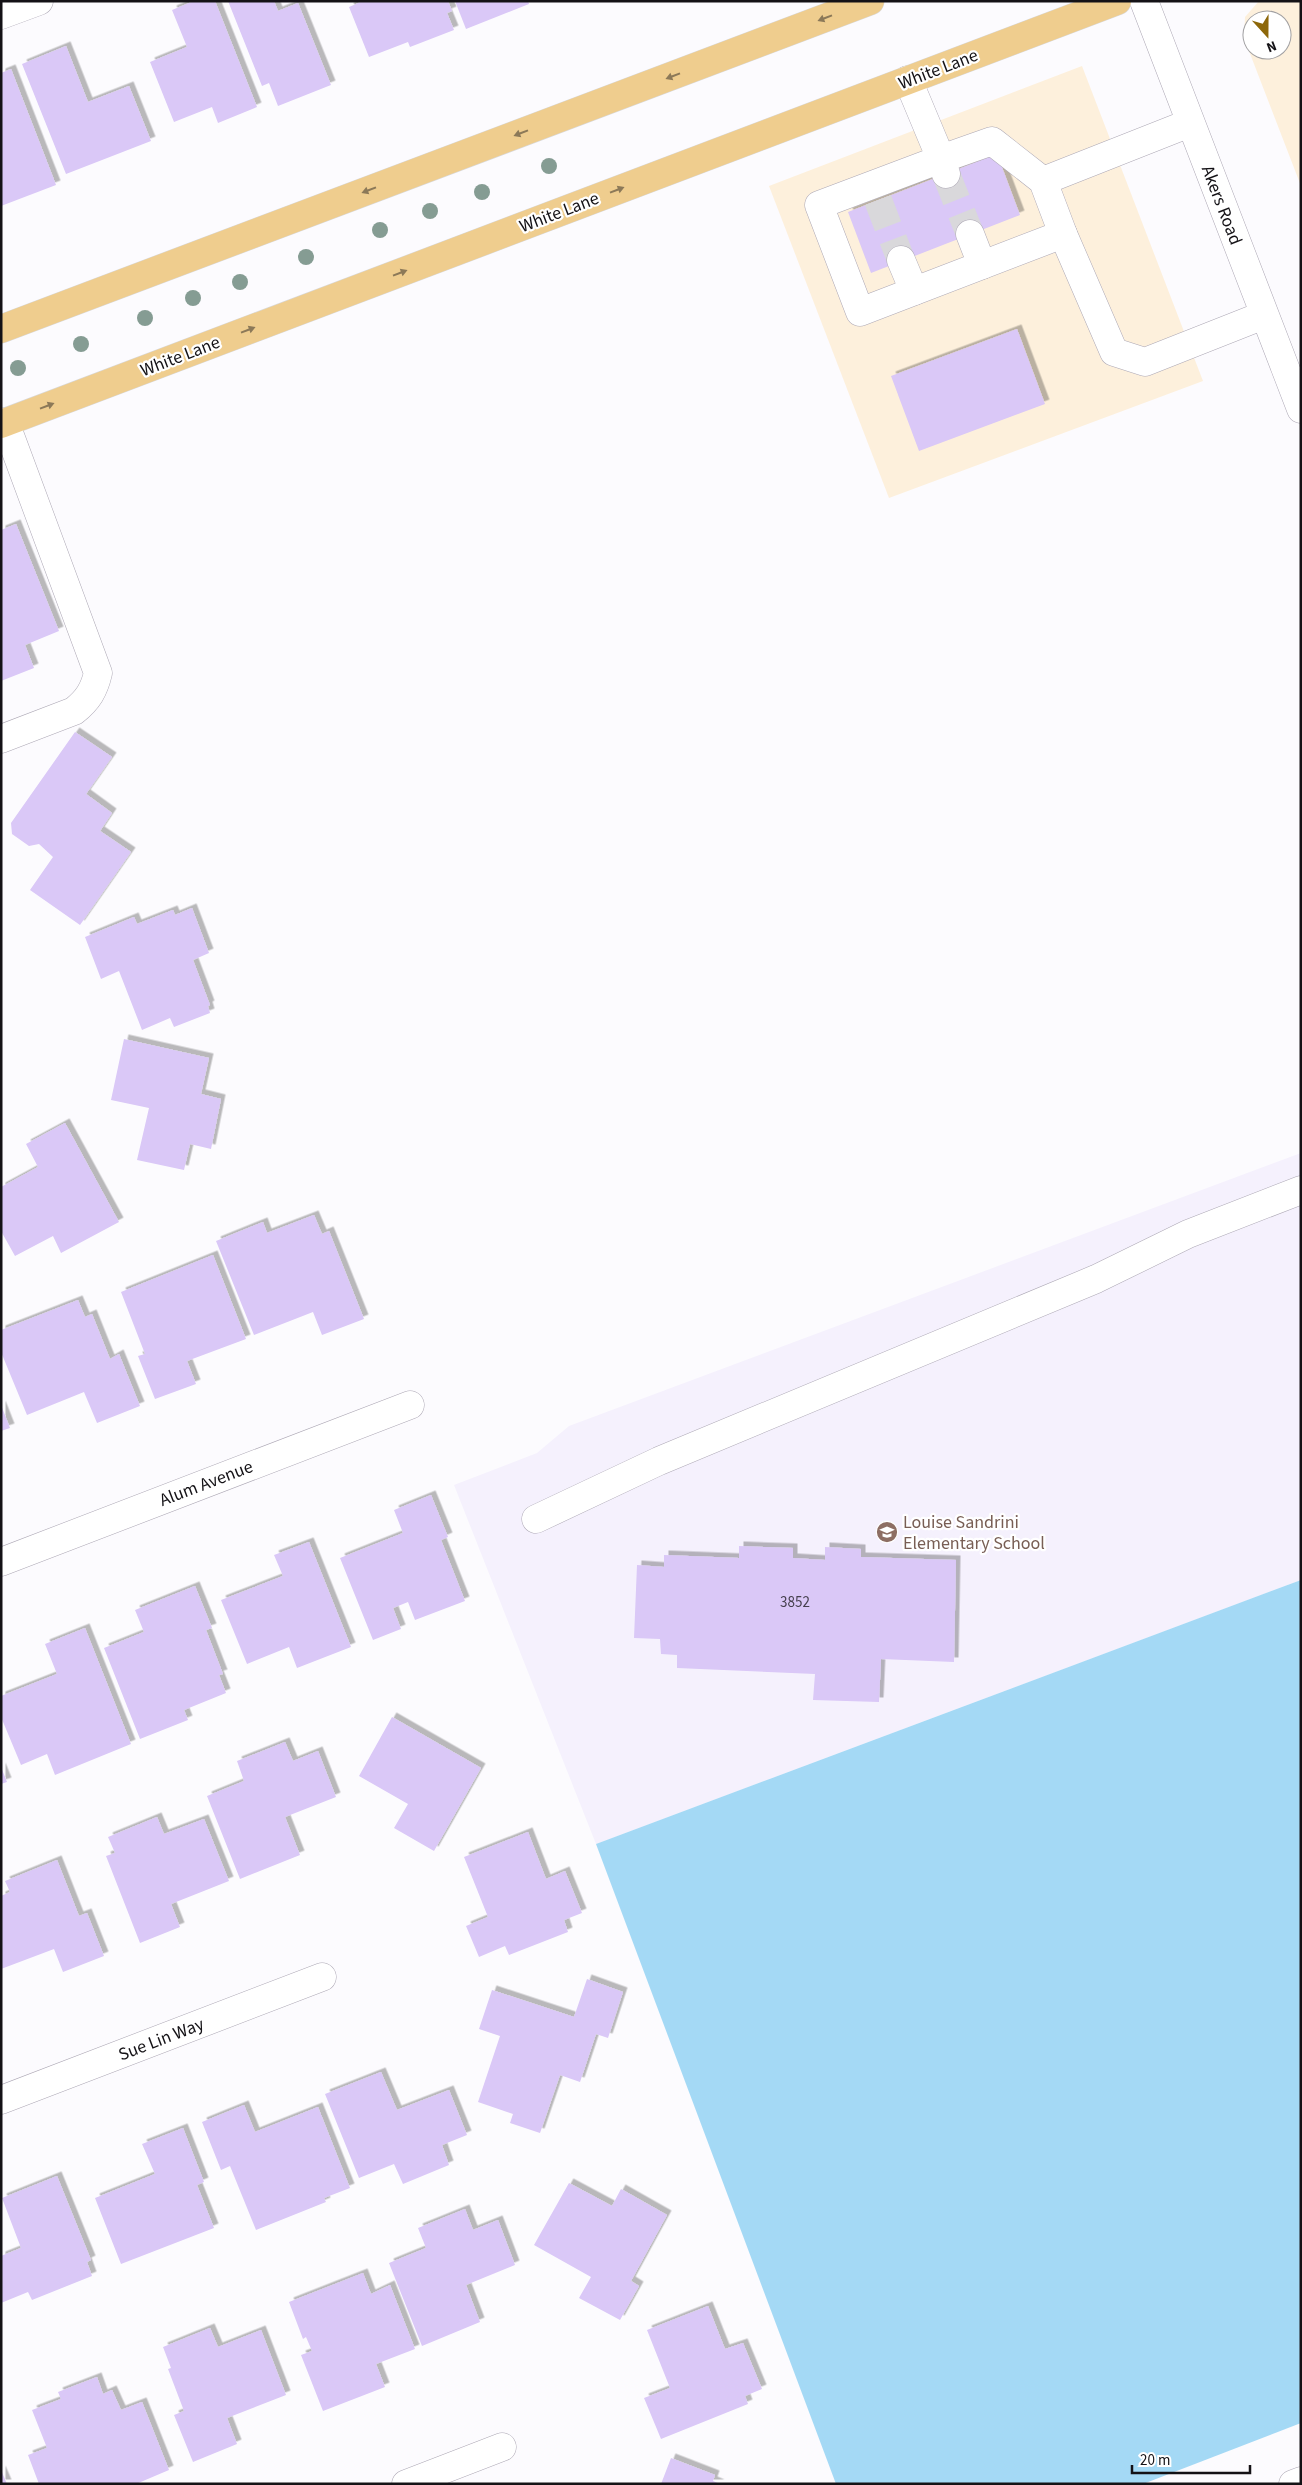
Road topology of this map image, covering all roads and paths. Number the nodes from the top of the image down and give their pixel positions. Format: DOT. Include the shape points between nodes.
graph roads {
  1 [pos="39,1"];
  2 [pos="870,1"];
  3 [pos="1117,1"];
  4 [pos="1144,1"];
  5 [pos="1,15"];
  6 [pos="908,80"];
  7 [pos="1190,123"];
  8 [pos="943,166"];
  9 [pos="1042,181"];
  10 [pos="970,234"];
  11 [pos="1064,234"];
  12 [pos="901,260"];
  13 [pos="982,265"];
  14 [pos="914,291"];
  15 [pos="1264,315"];
  16 [pos="1,328"];
  17 [pos="1290,352"];
  18 [pos="1301,409"];
  19 [pos="3,423"];
  20 [pos="1,739"];
  21 [pos="1301,1190"];
  22 [pos="410,1405"];
  23 [pos="536,1519"];
  24 [pos="1,1562"];
  25 [pos="322,1977"];
  26 [pos="1,2100"];
  27 [pos="502,2447"];
  28 [pos="1301,2481"];
  29 [pos="406,2484"];
  30 [pos="1293,2484"];
  1 -- 5 [label="street"];
  2 -- 16 [label="main road, one-way"];
  3 -- 6 [label="main road, White Lane"];
  4 -- 7 [label="street, Akers Road"];
  6 -- 8 [label="street"];
  19 -- 6 [label="main road, White Lane, one-way"];
  7 -- 9 [label="street"];
  7 -- 15 [label="street, Akers Road"];
  8 -- 9 [label="street" via="992,141"];
  8 -- 14 [label="street" via="875,192 819,206 860,312"];
  9 -- 11 [label="street"];
  10 -- 13 [label="street"];
  11 -- 13 [label="street"];
  11 -- 15 [label="street" via="1114,352 1145,362"];
  12 -- 14 [label="street"];
  13 -- 14 [label="street"];
  15 -- 17 [label="street, Akers Road"];
  17 -- 18 [label="street, Akers Road"];
  19 -- 20 [label="street" via="98,673 94,688 84,704 74,711"];
  21 -- 23 [label="street" via="1188,1234 1096,1279 659,1461"];
  22 -- 24 [label="street, Alum Avenue"];
  25 -- 26 [label="street, Sue Lin Way"];
  27 -- 29 [label="street"];
  28 -- 30 [label="street"];
}
